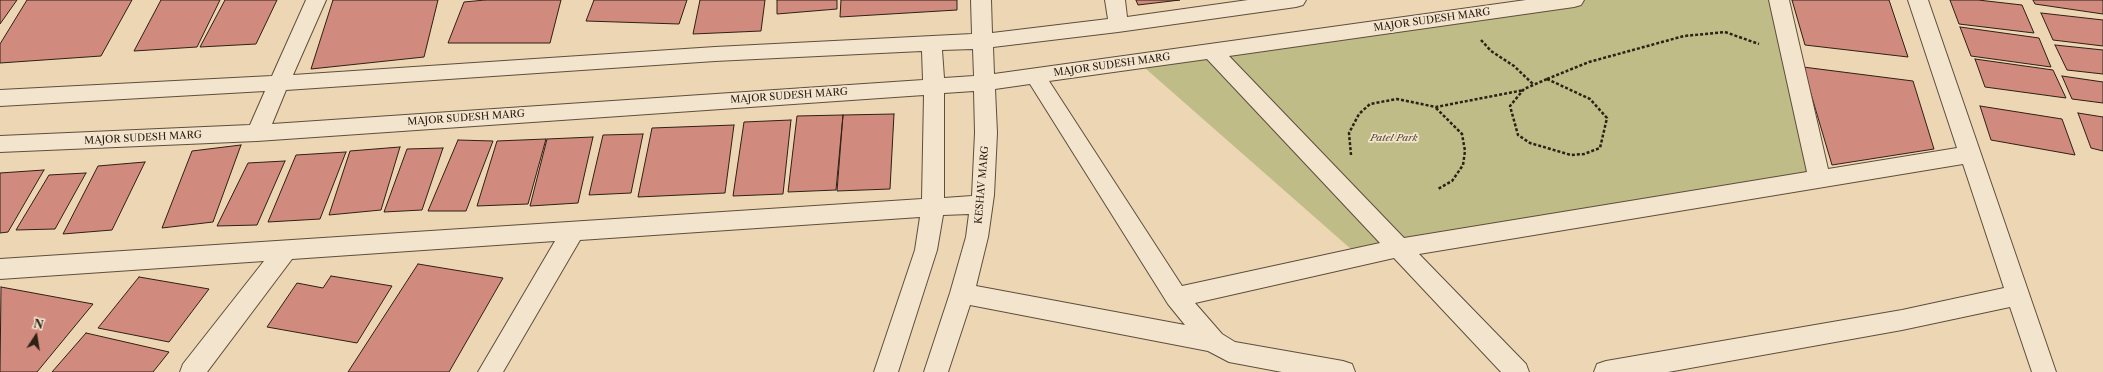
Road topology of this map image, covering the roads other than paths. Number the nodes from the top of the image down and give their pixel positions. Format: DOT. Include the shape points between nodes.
graph roads {
  1 [pos="316,0"];
  2 [pos="981,0"];
  3 [pos="1115,0"];
  4 [pos="1296,0"];
  5 [pos="1574,0"];
  6 [pos="1779,0"];
  7 [pos="1918,0"];
  8 [pos="1118,25"];
  9 [pos="983,41"];
  10 [pos="932,43"];
  11 [pos="1213,52"];
  12 [pos="1036,77"];
  13 [pos="279,83"];
  14 [pos="984,83"];
  15 [pos="934,86"];
  16 [pos="0,98"];
  17 [pos="257,133"];
  18 [pos="0,144"];
  19 [pos="1970,154"];
  20 [pos="1819,178"];
  21 [pos="982,204"];
  22 [pos="932,208"];
  23 [pos="573,231"];
  24 [pos="1399,248"];
  25 [pos="286,250"];
  26 [pos="0,269"];
  27 [pos="962,293"];
  28 [pos="2018,296"];
  29 [pos="1176,297"];
  30 [pos="1213,341"];
  31 [pos="192,372"];
  32 [pos="490,372"];
  33 [pos="886,372"];
  34 [pos="936,372"];
  35 [pos="1343,372"];
  36 [pos="1517,372"];
  37 [pos="1606,372"];
  38 [pos="2044,372"];
  1 -- 13 [label="street"];
  2 -- 9 [label="street, KESHAV MARG"];
  3 -- 8 [label="street"];
  4 -- 8 [label="street"];
  5 -- 11 [label="street, MAJOR SUDESH MARG"];
  6 -- 20 [label="street"];
  7 -- 19 [label="street"];
  8 -- 9 [label="street"];
  9 -- 10 [label="street"];
  9 -- 14 [label="street, KESHAV MARG"];
  10 -- 13 [label="street" via="715,54"];
  10 -- 15 [label="street"];
  11 -- 12 [label="street, MAJOR SUDESH MARG"];
  11 -- 24 [label="street"];
  12 -- 14 [label="street, MAJOR SUDESH MARG"];
  12 -- 29 [label="street"];
  13 -- 16 [label="street"];
  13 -- 17 [label="street"];
  14 -- 15 [label="street, MAJOR SUDESH MARG"];
  14 -- 21 [label="street, KESHAV MARG" via="986,133"];
  15 -- 17 [label="street, MAJOR SUDESH MARG"];
  15 -- 22 [label="street"];
  17 -- 18 [label="street, MAJOR SUDESH MARG"];
  19 -- 20 [label="street"];
  19 -- 28 [label="street"];
  20 -- 24 [label="street"];
  21 -- 22 [label="street"];
  21 -- 27 [label="street, KESHAV MARG"];
  22 -- 23 [label="street"];
  22 -- 33 [label="street" via="926,250"];
  23 -- 25 [label="street"];
  23 -- 32 [label="street"];
  24 -- 29 [label="street"];
  24 -- 36 [label="street"];
  25 -- 26 [label="street"];
  25 -- 31 [label="street"];
  27 -- 30 [label="street"];
  27 -- 34 [label="street, KESHAV MARG"];
  28 -- 37 [label="street" via="1902,320"];
  28 -- 38 [label="street"];
  29 -- 30 [label="street"];
  30 -- 35 [label="street" via="1229,351"];
}
